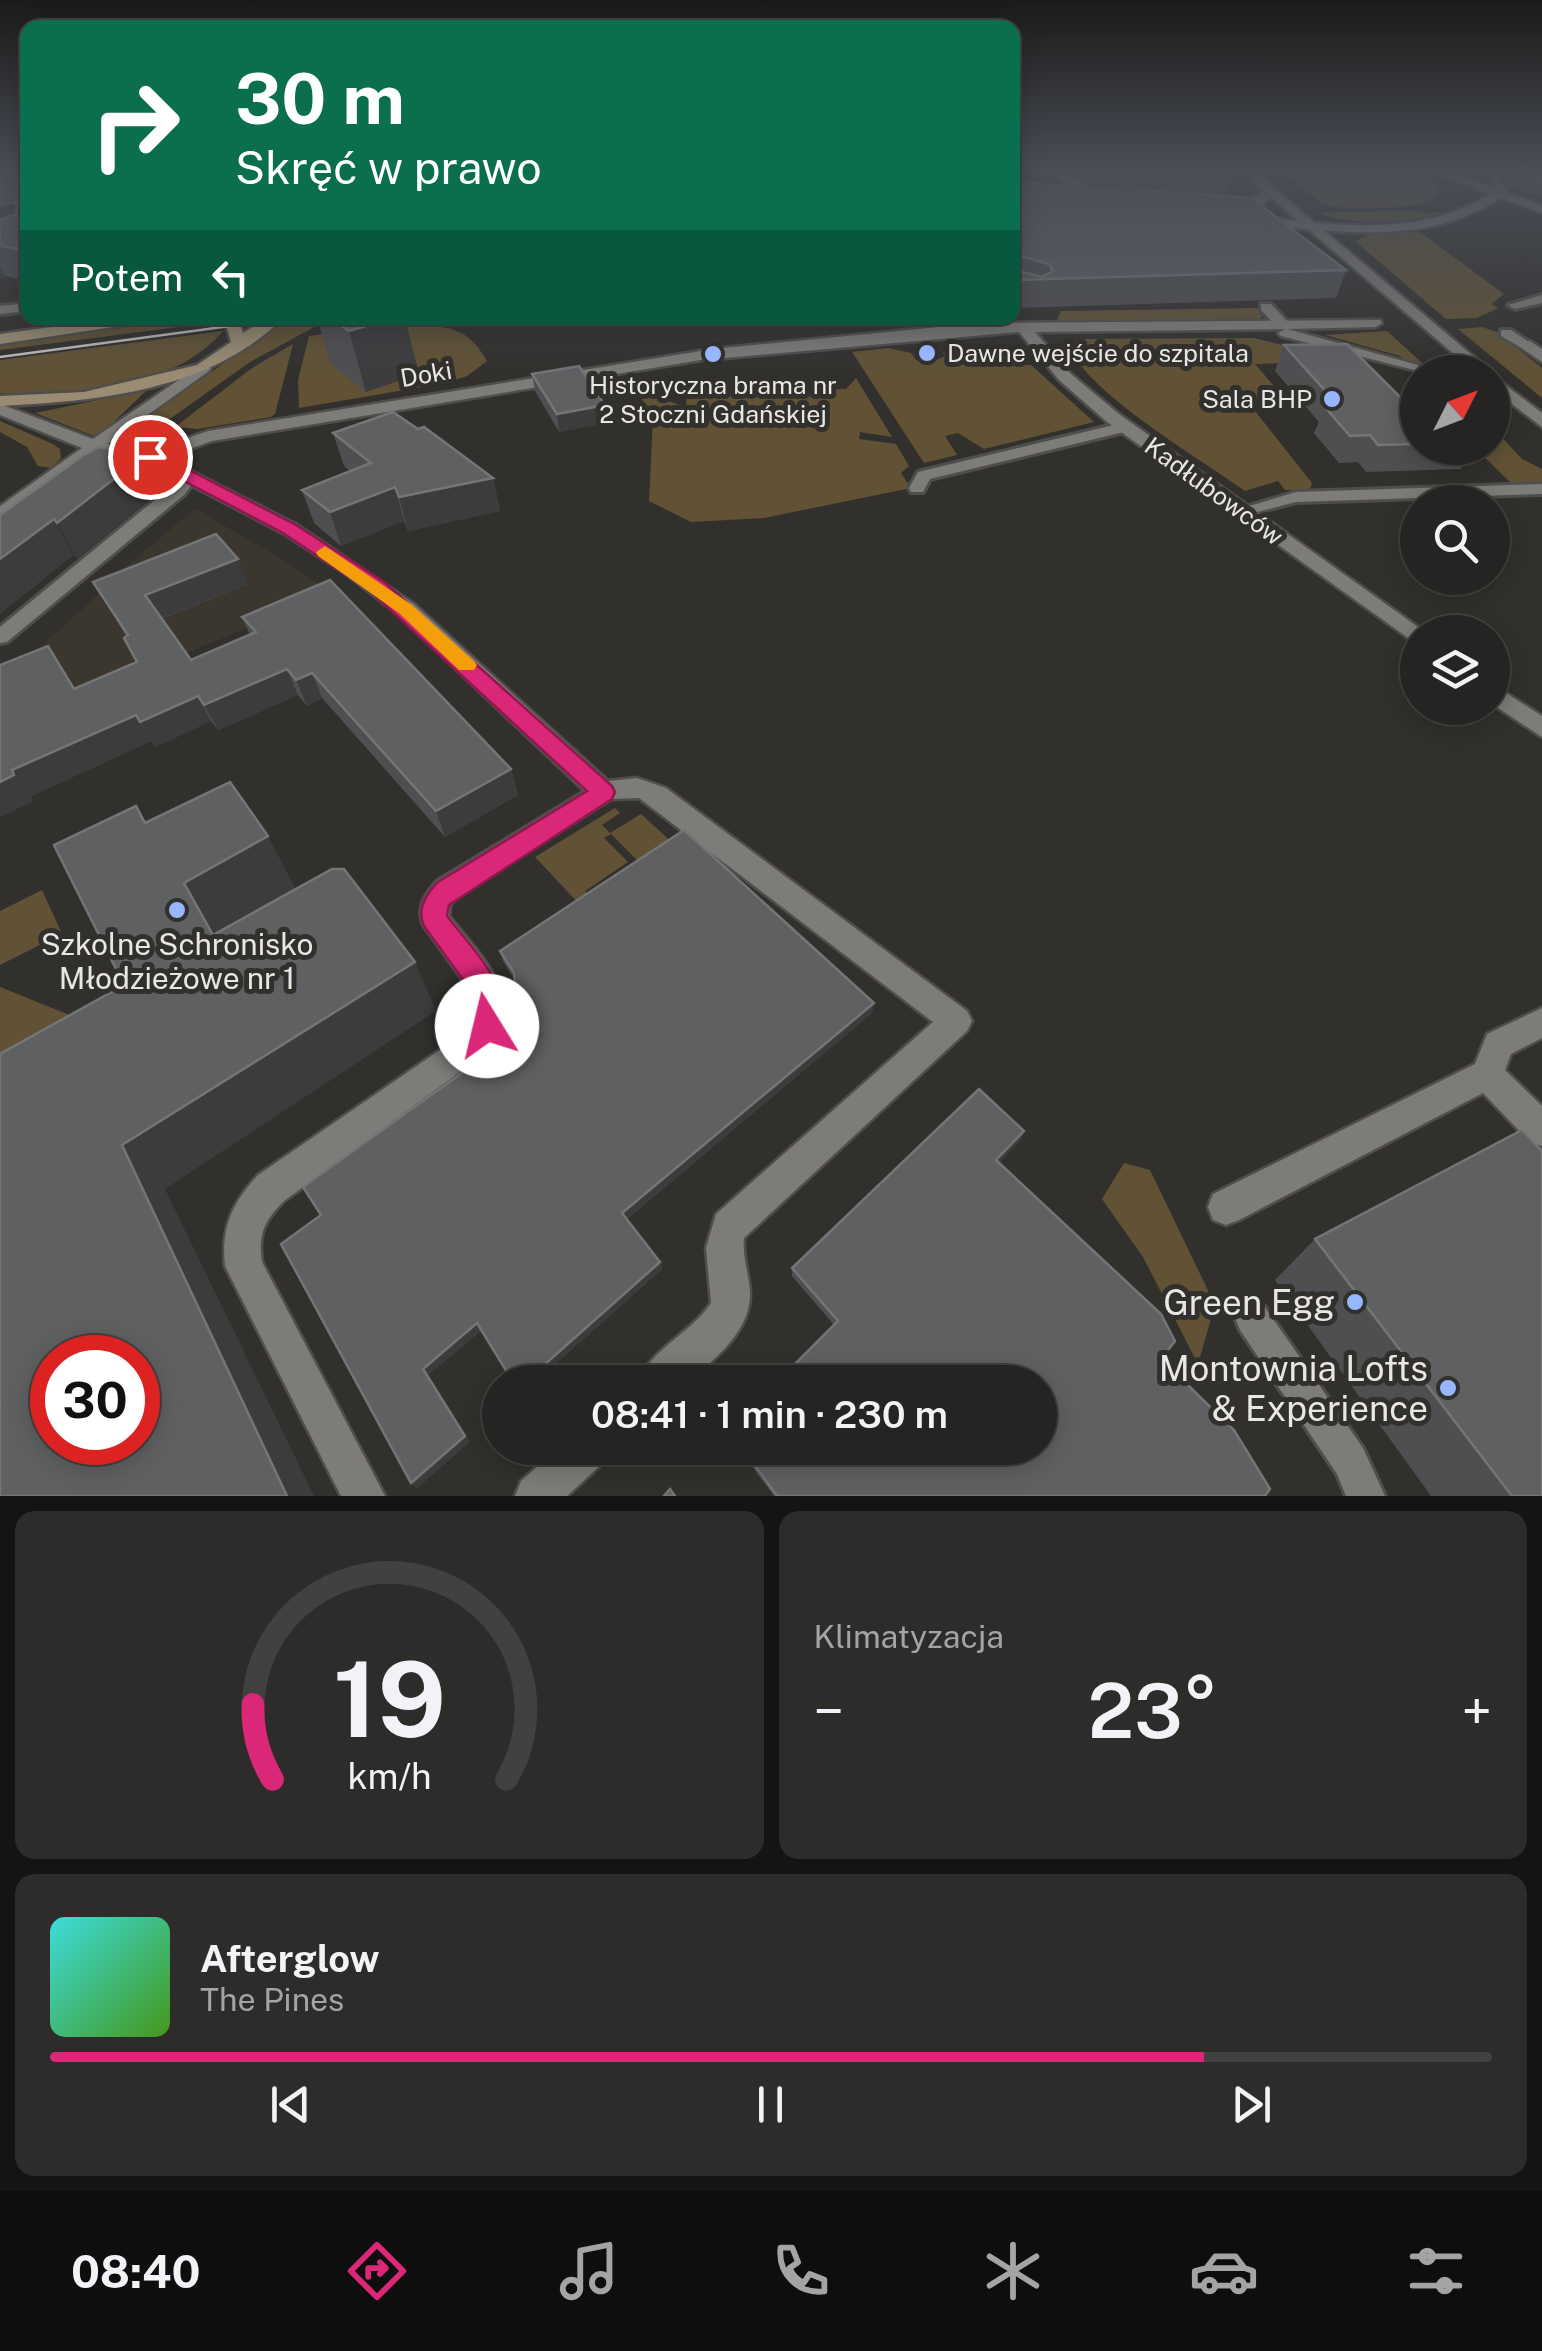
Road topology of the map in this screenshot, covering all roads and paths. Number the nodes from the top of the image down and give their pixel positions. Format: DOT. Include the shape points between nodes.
graph roads {
  1 [pos="1327,239"];
  2 [pos="1542,299"];
  3 [pos="1515,304"];
  4 [pos="1266,307"];
  5 [pos="1375,322"];
  6 [pos="97,325"];
  7 [pos="233,325"];
  8 [pos="266,325"];
  9 [pos="1262,326"];
  10 [pos="1284,326"];
  11 [pos="1024,328"];
  12 [pos="1506,333"];
  13 [pos="0,339"];
  14 [pos="239,343"];
  15 [pos="1525,344"];
  16 [pos="1464,355"];
  17 [pos="1542,357"];
  18 [pos="1400,365"];
  19 [pos="204,368"];
  20 [pos="1510,395"];
  21 [pos="0,401"];
  22 [pos="0,410"];
  23 [pos="1542,422"];
  24 [pos="1126,427"];
  25 [pos="96,446"];
  26 [pos="150,457"];
  27 [pos="190,476"];
  28 [pos="917,488"];
  29 [pos="1542,489"];
  30 [pos="1242,511"];
  31 [pos="0,515"];
  32 [pos="1400,625"];
  33 [pos="0,637"];
  34 [pos="1510,705"];
  35 [pos="1542,728"];
  36 [pos="603,792"];
  37 [pos="1542,1022"];
  38 [pos="1487,1074"];
  39 [pos="1542,1130"];
  40 [pos="1226,1208"];
  41 [pos="1252,1318"];
  42 [pos="676,1365"];
  43 [pos="570,1465"];
  44 [pos="364,1496"];
  45 [pos="536,1496"];
  46 [pos="1366,1496"];
  1 -- 16 [label="street"];
  2 -- 3 [label="lane"];
  4 -- 10 [label="lane"];
  5 -- 10 [label="street, Doki"];
  6 -- 13 [label="main road"];
  7 -- 14 [label="main road"];
  8 -- 14 [label="main road"];
  9 -- 10 [label="street, Doki"];
  9 -- 11 [label="street, Doki"];
  9 -- 18 [label="street"];
  11 -- 24 [label="street, Kadłubowców" via="1065,377"];
  11 -- 26 [label="street, Doki" via="713,354 208,436"];
  12 -- 15 [label="lane"];
  14 -- 19 [label="main road"];
  15 -- 17 [label="street"];
  19 -- 21 [label="main road" via="84,397"];
  19 -- 25 [label="street"];
  20 -- 23 [label="street"];
  22 -- 25 [label="street"];
  24 -- 28 [label="lane" via="924,476"];
  24 -- 30 [label="street, Kadłubowców"];
  25 -- 26 [label="street"];
  25 -- 31 [label="street"];
  26 -- 27 [label="street"];
  27 -- 33 [label="lane"];
  27 -- 36 [label="street" via="290,529 377,586"];
  29 -- 30 [label="lane" via="1296,497"];
  30 -- 32 [label="street, Kadłubowców"];
  34 -- 35 [label="street"];
  36 -- 42 [label="street" via="625,786 657,794 956,1021 729,1227 722,1249 731,1298 726,1319"];
  36 -- 44 [label="street" via="436,901 434,918 486,988 487,1026 476,1040 271,1188 249,1212 241,1241 244,1266"];
  37 -- 38 [label="street" via="1498,1044"];
  38 -- 39 [label="street"];
  38 -- 40 [label="street"];
  41 -- 46 [label="lane" via="1350,1461"];
  43 -- 45 [label="street"];
}
